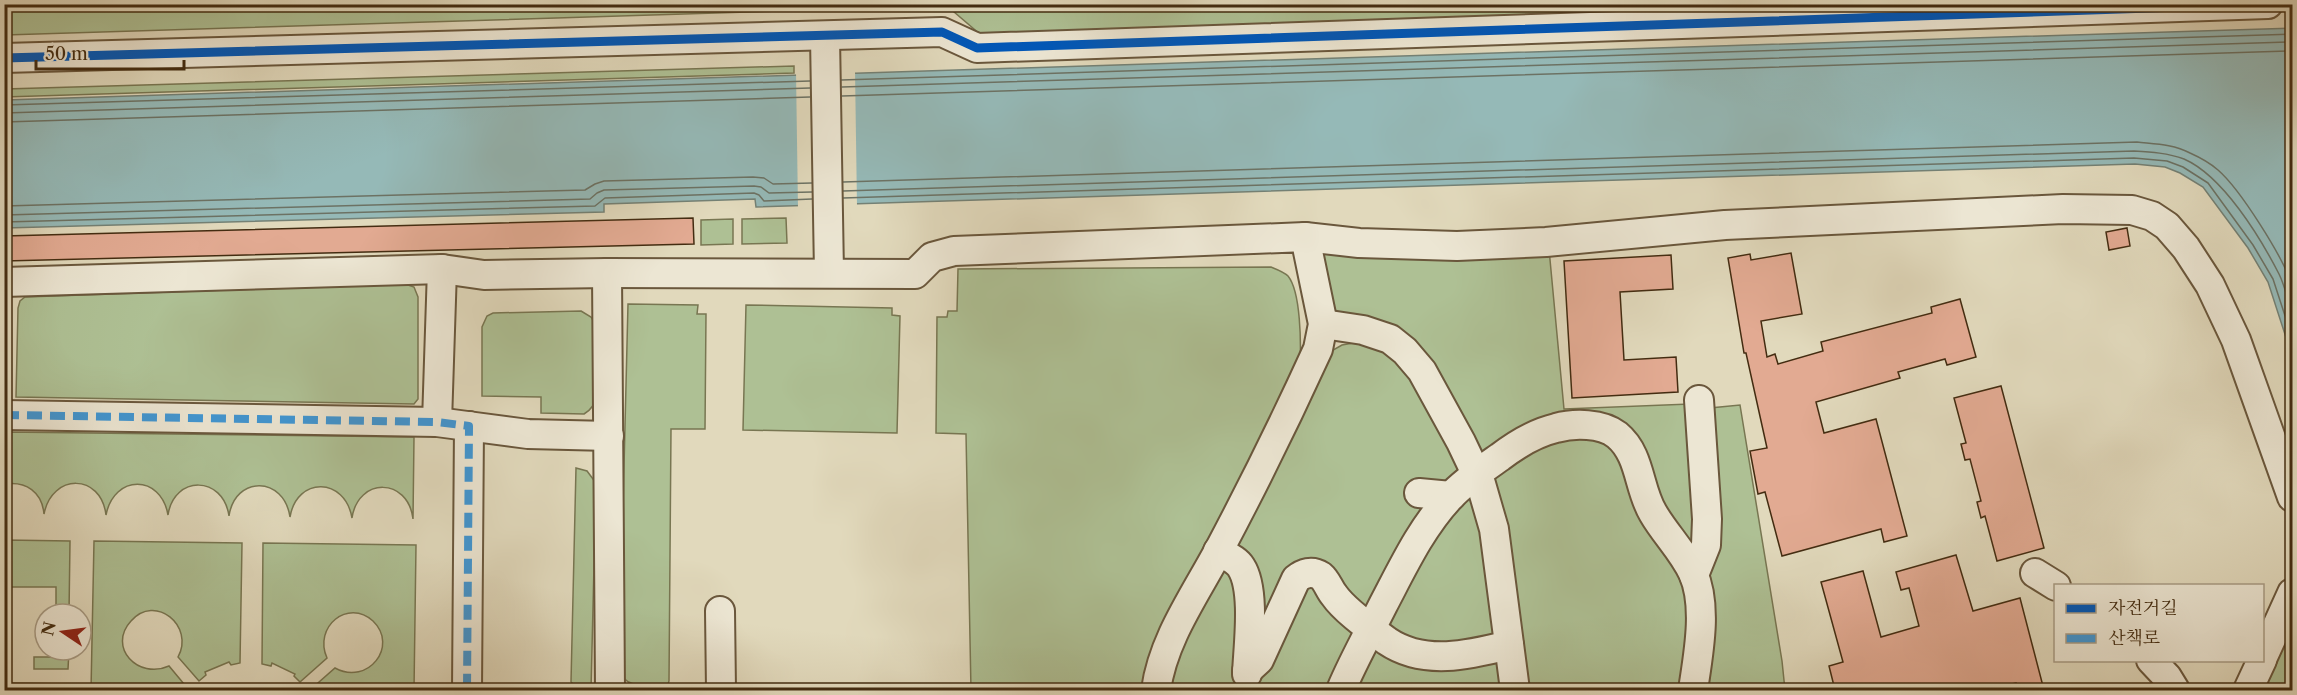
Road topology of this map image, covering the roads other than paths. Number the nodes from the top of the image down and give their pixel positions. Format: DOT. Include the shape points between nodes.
graph roads {
  1 [pos="2268,4"];
  2 [pos="825,50"];
  3 [pos="4,58"];
  4 [pos="1305,237"];
  5 [pos="442,269"];
  6 [pos="607,273"];
  7 [pos="829,273"];
  8 [pos="4,282"];
  9 [pos="1323,324"];
  10 [pos="1699,400"];
  11 [pos="4,415"];
  12 [pos="437,422"];
  13 [pos="469,426"];
  14 [pos="609,436"];
  15 [pos="1476,474"];
  16 [pos="1419,493"];
  17 [pos="1451,496"];
  18 [pos="2292,496"];
  19 [pos="1218,551"];
  20 [pos="1694,575"];
  21 [pos="2292,593"];
  22 [pos="720,611"];
  23 [pos="1371,628"];
  24 [pos="1509,645"];
  25 [pos="2264,656"];
  26 [pos="2153,662"];
  27 [pos="2261,662"];
  28 [pos="1248,681"];
  29 [pos="467,690"];
  30 [pos="610,690"];
  31 [pos="721,690"];
  32 [pos="1156,690"];
  33 [pos="1341,690"];
  34 [pos="1515,690"];
  35 [pos="1693,690"];
  36 [pos="2175,690"];
  37 [pos="2248,690"];
  1 -- 2 [label="street" via="977,48 942,32"];
  2 -- 3 [label="street"];
  2 -- 7 [label="street"];
  4 -- 7 [label="street" via="954,251 932,257 915,274"];
  4 -- 9 [label="street"];
  4 -- 18 [label="street" via="1457,246 1725,225 2063,209 2132,210 2167,226 2210,285 2236,340"];
  5 -- 6 [label="street" via="484,275"];
  5 -- 8 [label="street"];
  5 -- 12 [label="street"];
  6 -- 7 [label="street"];
  6 -- 14 [label="street"];
  9 -- 15 [label="street" via="1363,330 1390,339 1406,351 1422,371"];
  9 -- 19 [label="street" via="1318,349"];
  10 -- 20 [label="street" via="1707,519 1706,545"];
  11 -- 12 [label="street"];
  12 -- 13 [label="street"];
  13 -- 14 [label="street" via="528,434"];
  13 -- 29 [label="street"];
  14 -- 30 [label="street"];
  15 -- 17 [label="street"];
  15 -- 20 [label="street" via="1542,431 1566,425 1606,429 1629,448 1652,512"];
  15 -- 24 [label="street" via="1494,529"];
  16 -- 17 [label="street"];
  17 -- 23 [label="street" via="1421,534"];
  19 -- 28 [label="street" via="1235,561 1246,579"];
  19 -- 32 [label="street" via="1170,641"];
  20 -- 35 [label="street" via="1700,641"];
  21 -- 25 [label="street"];
  22 -- 31 [label="street"];
  23 -- 24 [label="street" via="1413,653 1461,656"];
  23 -- 28 [label="street" via="1334,596 1320,576 1303,573 1296,579"];
  23 -- 33 [label="street"];
  24 -- 34 [label="street"];
  26 -- 36 [label="street"];
  27 -- 37 [label="street"];
}
